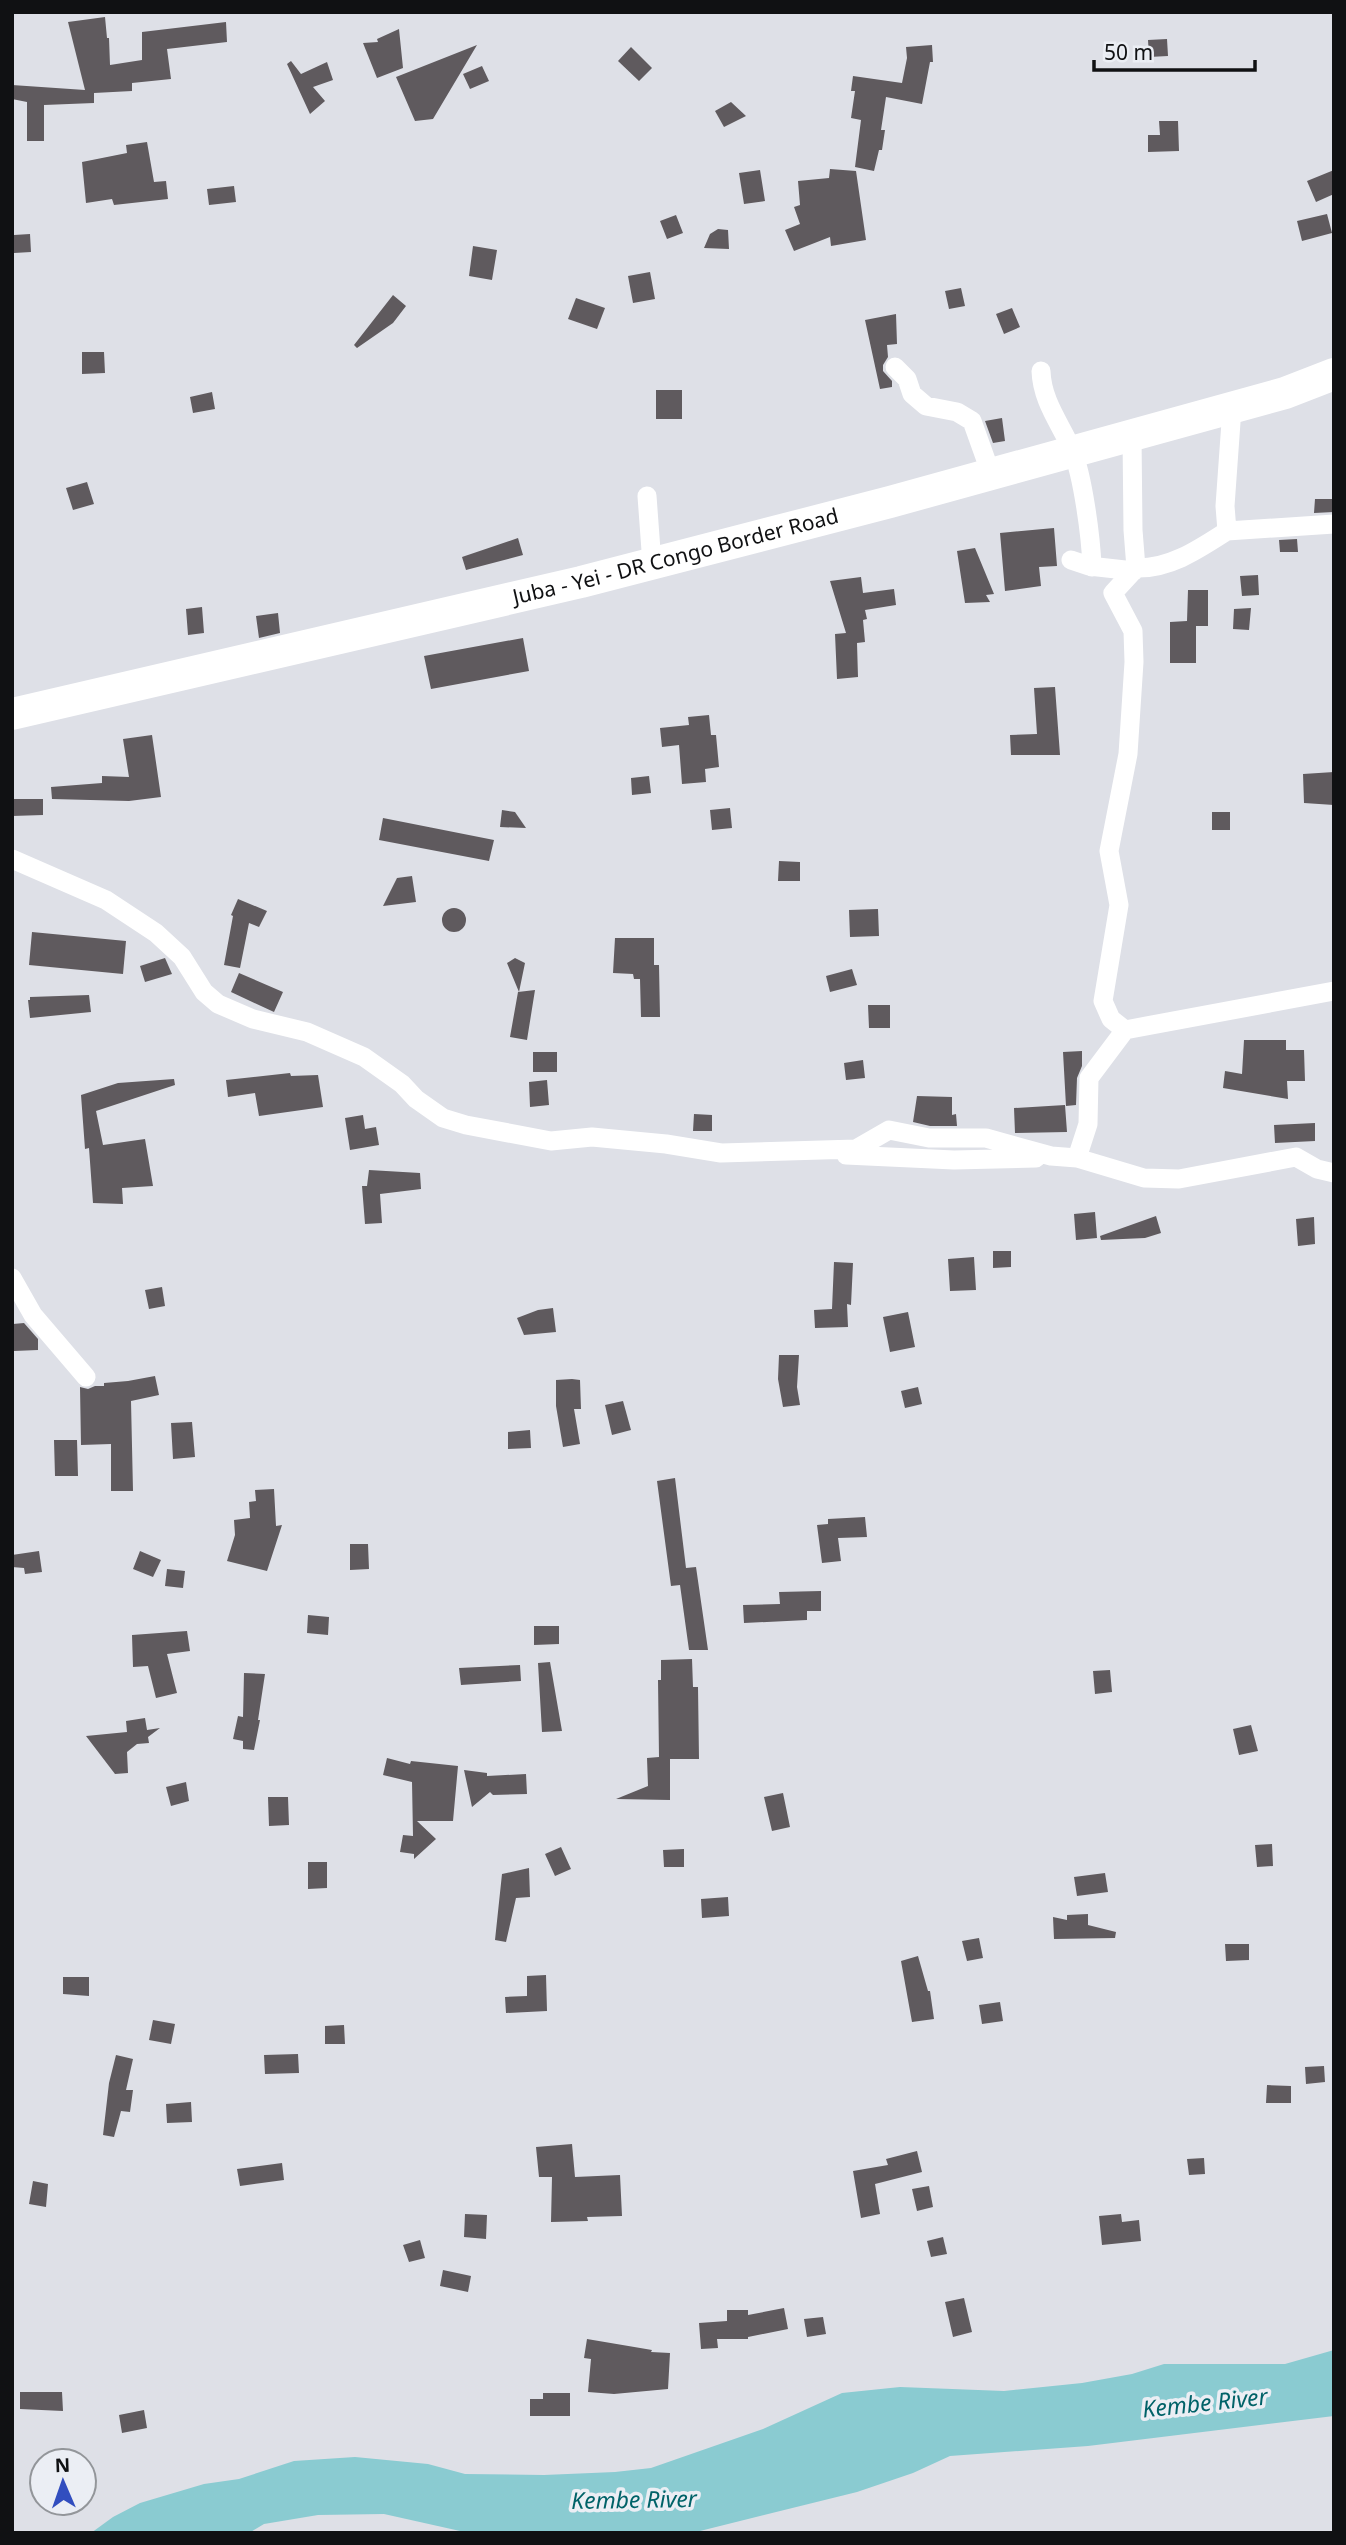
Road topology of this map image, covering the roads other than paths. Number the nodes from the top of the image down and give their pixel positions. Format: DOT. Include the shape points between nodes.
graph roads {
  1 [pos="895,367"];
  2 [pos="1041,371"];
  3 [pos="1334,374"];
  4 [pos="1232,408"];
  5 [pos="1132,436"];
  6 [pos="1073,452"];
  7 [pos="991,474"];
  8 [pos="648,496"];
  9 [pos="1334,524"];
  10 [pos="1227,531"];
  11 [pos="1071,560"];
  12 [pos="652,564"];
  13 [pos="1092,567"];
  14 [pos="1135,569"];
  15 [pos="12,714"];
  16 [pos="12,859"];
  17 [pos="1334,991"];
  18 [pos="1125,1030"];
  19 [pos="793,1150"];
  20 [pos="1051,1156"];
  21 [pos="1077,1158"];
  22 [pos="1334,1173"];
  23 [pos="12,1278"];
  24 [pos="86,1377"];
  1 -- 7 [label="street" via="926,406 957,412 972,421"];
  2 -- 6 [label="street" via="1052,412"];
  3 -- 4 [label="main road, Juba - Yei - DR Congo Border Road"];
  4 -- 5 [label="main road, Juba - Yei - DR Congo Border Road"];
  4 -- 10 [label="street"];
  5 -- 6 [label="main road, Juba - Yei - DR Congo Border Road"];
  5 -- 14 [label="street"];
  6 -- 7 [label="main road, Juba - Yei - DR Congo Border Road"];
  6 -- 13 [label="street"];
  7 -- 12 [label="main road, Juba - Yei - DR Congo Border Road"];
  8 -- 12 [label="street"];
  9 -- 10 [label="street"];
  10 -- 14 [label="street" via="1192,553 1154,568"];
  11 -- 13 [label="street"];
  12 -- 15 [label="main road, Juba - Yei - DR Congo Border Road"];
  13 -- 14 [label="street"];
  14 -- 18 [label="street" via="1113,593 1133,631 1134,662 1128,754 1109,851 1119,905 1103,1001 1111,1018"];
  16 -- 19 [label="street" via="106,900 156,933 218,1004 307,1032 364,1057 443,1118 551,1141 592,1138 721,1153"];
  17 -- 18 [label="street"];
  18 -- 21 [label="street" via="1089,1078 1088,1124"];
  19 -- 20 [label="street" via="906,1159"];
  19 -- 20 [label="street" via="856,1149 889,1130 929,1138 986,1138"];
  20 -- 21 [label="street"];
  21 -- 22 [label="street" via="1144,1178 1179,1179 1296,1157"];
  23 -- 24 [label="street" via="33,1315"];
}
